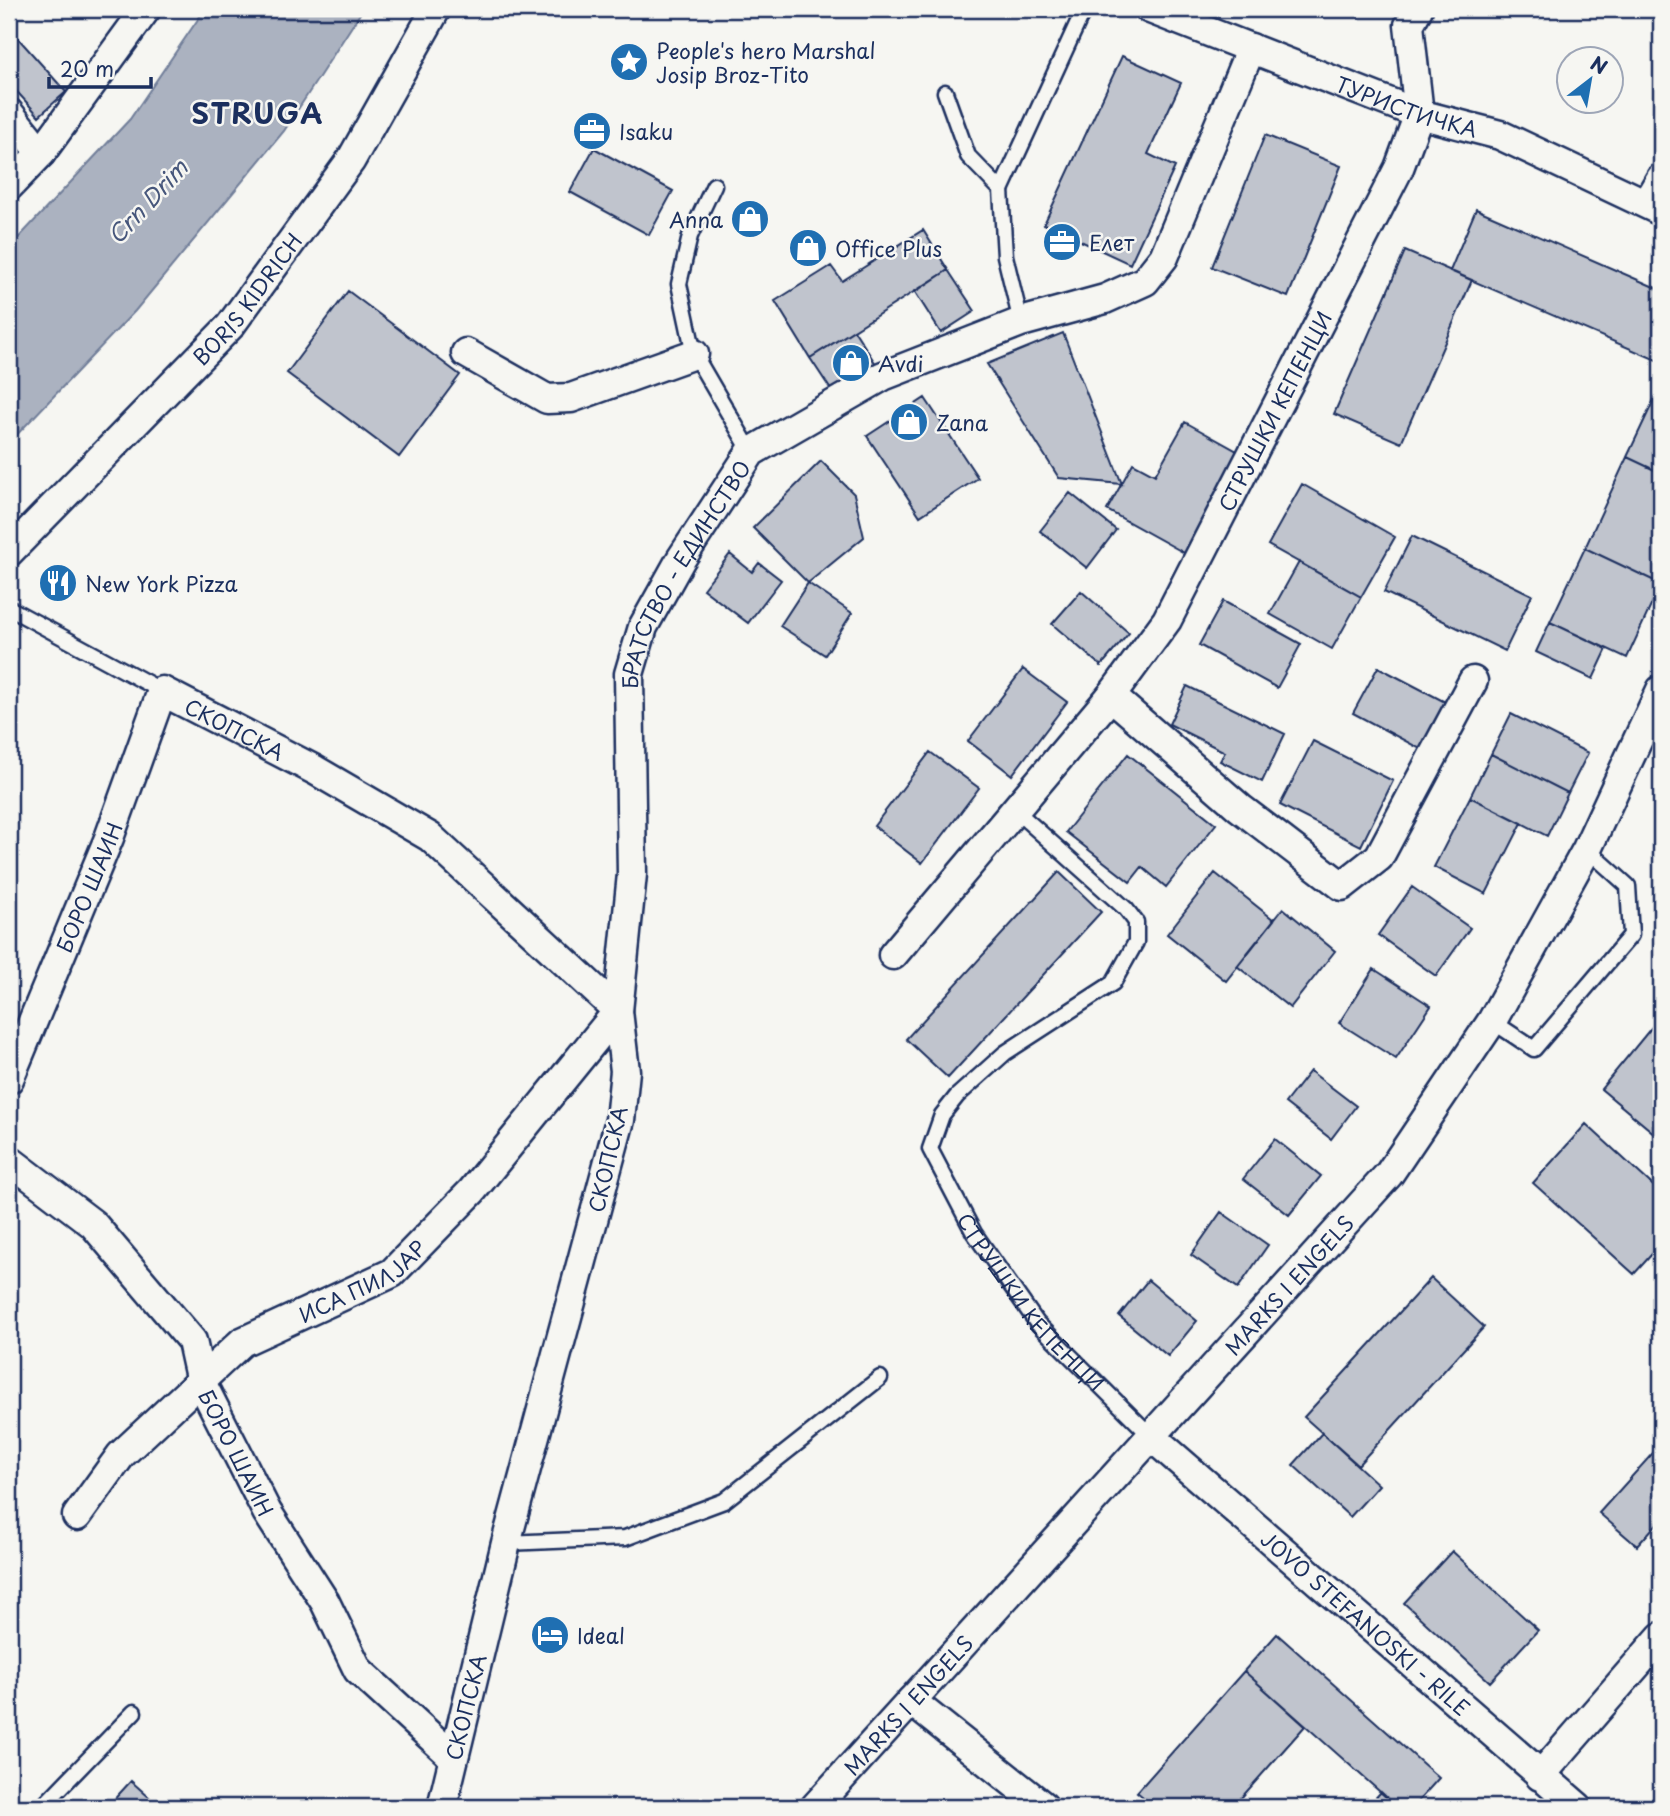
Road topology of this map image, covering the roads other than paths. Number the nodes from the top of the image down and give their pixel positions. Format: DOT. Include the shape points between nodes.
graph roads {
  1 [pos="146,9"];
  2 [pos="436,9"];
  3 [pos="1084,9"];
  4 [pos="1150,9"];
  5 [pos="1418,9"];
  6 [pos="1251,48"];
  7 [pos="945,92"];
  8 [pos="9,113"];
  9 [pos="1419,114"];
  10 [pos="41,152"];
  11 [pos="1661,178"];
  12 [pos="714,185"];
  13 [pos="9,186"];
  14 [pos="1001,190"];
  15 [pos="1654,206"];
  16 [pos="1021,322"];
  17 [pos="466,353"];
  18 [pos="694,354"];
  19 [pos="751,452"];
  20 [pos="9,552"];
  21 [pos="9,608"];
  22 [pos="1473,681"];
  23 [pos="1661,690"];
  24 [pos="162,691"];
  25 [pos="1111,696"];
  26 [pos="1015,810"];
  27 [pos="1587,849"];
  28 [pos="893,955"];
  29 [pos="618,1011"];
  30 [pos="1492,1021"];
  31 [pos="10,1072"];
  32 [pos="9,1160"];
  33 [pos="880,1378"];
  34 [pos="201,1382"];
  35 [pos="1153,1437"];
  36 [pos="77,1516"];
  37 [pos="506,1543"];
  38 [pos="1661,1637"];
  39 [pos="911,1701"];
  40 [pos="134,1712"];
  41 [pos="453,1757"];
  42 [pos="1540,1776"];
  43 [pos="42,1807"];
  44 [pos="442,1807"];
  45 [pos="815,1807"];
  46 [pos="1044,1807"];
  47 [pos="1578,1807"];
  1 -- 10 [label="street"];
  2 -- 20 [label="street, BORIS KIDRICH" via="351,160 230,326"];
  3 -- 14 [label="lane"];
  4 -- 6 [label="street, ТУРИСТИЧКА"];
  5 -- 9 [label="street" via="1409,25"];
  6 -- 9 [label="street, ТУРИСТИЧКА"];
  6 -- 16 [label="street, БРАТСТВО - ЕДИНСТВО" via="1164,257 1145,281 1105,299"];
  7 -- 14 [label="lane" via="968,156"];
  8 -- 10 [label="street"];
  9 -- 15 [label="street, ТУРИСТИЧКА" via="1500,135"];
  9 -- 25 [label="street, СТРУШКИ КЕПЕНЦИ" via="1399,167 1167,620"];
  10 -- 13 [label="street"];
  11 -- 15 [label="street"];
  12 -- 18 [label="lane" via="690,236 680,284"];
  14 -- 16 [label="lane" via="1005,256"];
  16 -- 19 [label="street, БРАТСТВО - ЕДИНСТВО" via="883,376"];
  17 -- 18 [label="street" via="547,399 571,398"];
  18 -- 19 [label="lane"];
  19 -- 29 [label="street, БРАТСТВО - ЕДИНСТВО" via="643,627 629,674 632,874"];
  21 -- 24 [label="lane"];
  22 -- 25 [label="street" via="1379,857 1342,886 1240,808"];
  23 -- 27 [label="street, MARKS I ENGELS"];
  24 -- 29 [label="street, СКОПСКА" via="430,837"];
  24 -- 31 [label="street, БОРО ШАИН" via="109,838"];
  25 -- 26 [label="street, СТРУШКИ КЕПЕНЦИ"];
  26 -- 28 [label="street, СТРУШКИ КЕПЕНЦИ"];
  26 -- 35 [label="lane, СТРУШКИ КЕПЕНЦИ" via="1126,909 1136,922 1136,942 1113,983 1005,1053 957,1096 942,1115 930,1149 974,1233 1037,1323"];
  27 -- 30 [label="street, MARKS I ENGELS"];
  27 -- 30 [label="lane" via="1628,886 1631,935 1534,1049"];
  29 -- 34 [label="street, ИСА ПИЛЈАР" via="472,1191 392,1273 242,1342"];
  29 -- 37 [label="street, СКОПСКА" via="625,1071 620,1120"];
  30 -- 35 [label="street, MARKS I ENGELS" via="1389,1174"];
  32 -- 34 [label="street, БОРО ШАИН" via="93,1224 192,1342"];
  33 -- 37 [label="lane" via="724,1501 625,1538"];
  34 -- 36 [label="street, ИСА ПИЛЈАР" via="121,1455"];
  34 -- 41 [label="street, БОРО ШАИН" via="267,1512 326,1602 358,1670"];
  35 -- 39 [label="street, MARKS I ENGELS"];
  35 -- 42 [label="street, JOVO STEFANOSKI - RILE"];
  37 -- 41 [label="street, СКОПСКА"];
  38 -- 42 [label="street"];
  39 -- 45 [label="street, MARKS I ENGELS"];
  39 -- 46 [label="street"];
  40 -- 43 [label="lane"];
  41 -- 44 [label="street, СКОПСКА"];
  42 -- 47 [label="street, JOVO STEFANOSKI - RILE"];
}
